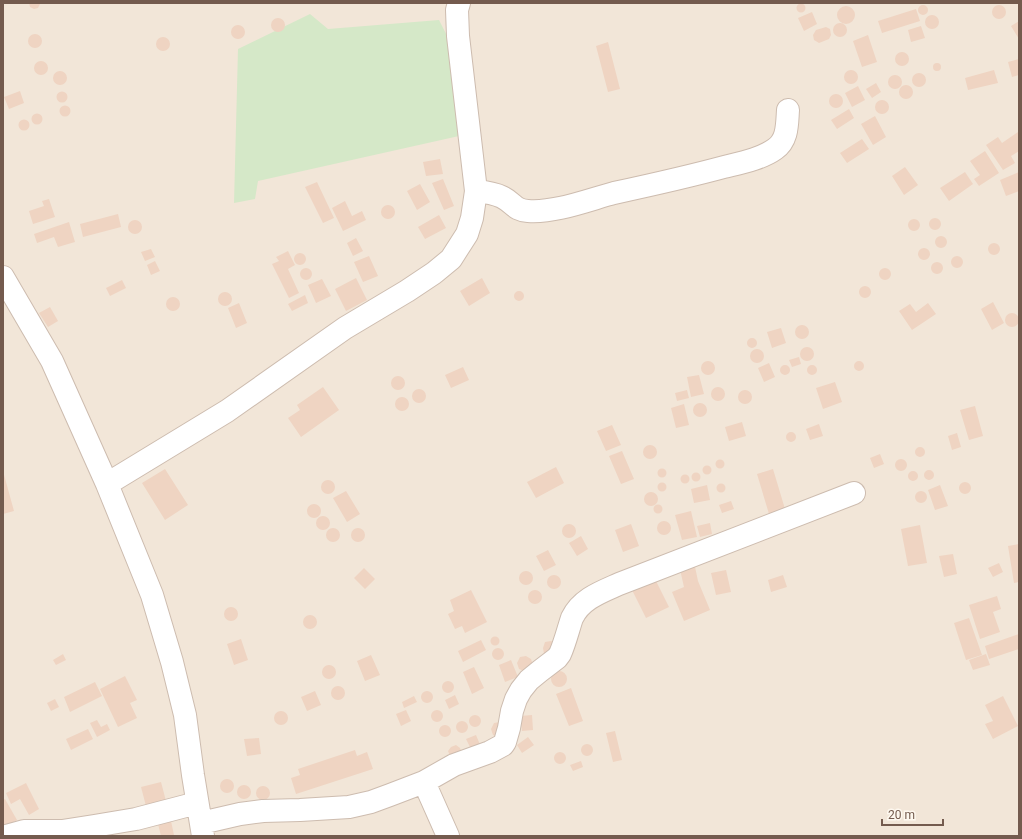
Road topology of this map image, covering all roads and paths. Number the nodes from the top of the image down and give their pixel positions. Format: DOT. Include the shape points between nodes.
graph roads {
  1 [pos="459,3"];
  2 [pos="788,110"];
  3 [pos="476,191"];
  4 [pos="3,277"];
  5 [pos="107,484"];
  6 [pos="854,493"];
  7 [pos="424,782"];
  8 [pos="200,821"];
  9 [pos="6,836"];
  10 [pos="448,836"];
  1 -- 3 [label="street" via="458,36"];
  2 -- 3 [label="street" via="787,130 782,141 775,149 749,161 548,210 518,210 498,195"];
  3 -- 5 [label="street" via="467,234 451,259 440,268 345,328 227,411"];
  4 -- 5 [label="street" via="52,361"];
  5 -- 8 [label="street" via="152,595 172,662 185,715"];
  6 -- 7 [label="street" via="592,596 577,609 557,658 521,690 512,710 503,745 454,765"];
  7 -- 8 [label="street" via="384,798 349,807 263,811"];
  7 -- 10 [label="street"];
  8 -- 9 [label="street" via="136,819 62,831 24,831"];
}
